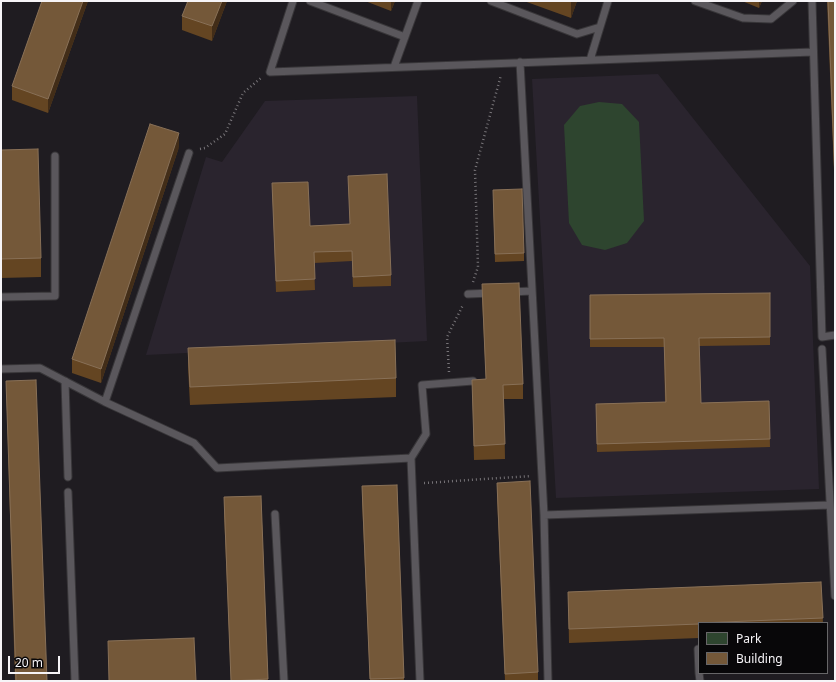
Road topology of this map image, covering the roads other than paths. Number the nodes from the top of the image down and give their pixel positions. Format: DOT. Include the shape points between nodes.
graph roads {
  1 [pos="293,1"];
  2 [pos="310,1"];
  3 [pos="418,1"];
  4 [pos="491,1"];
  5 [pos="608,1"];
  6 [pos="695,1"];
  7 [pos="793,1"];
  8 [pos="812,1"];
  9 [pos="600,27"];
  10 [pos="405,37"];
  11 [pos="813,52"];
  12 [pos="590,60"];
  13 [pos="520,62"];
  14 [pos="394,67"];
  15 [pos="189,152"];
  16 [pos="55,156"];
  17 [pos="532,291"];
  18 [pos="468,294"];
  19 [pos="1,297"];
  20 [pos="835,336"];
  21 [pos="822,349"];
  22 [pos="1,369"];
  23 [pos="65,381"];
  24 [pos="473,381"];
  25 [pos="105,402"];
  26 [pos="411,458"];
  27 [pos="68,477"];
  28 [pos="68,492"];
  29 [pos="830,505"];
  30 [pos="275,514"];
  31 [pos="544,515"];
  32 [pos="835,596"];
  33 [pos="76,681"];
  34 [pos="284,681"];
  35 [pos="420,681"];
  36 [pos="548,681"];
  1 -- 14 [label="lane" via="270,72"];
  2 -- 10 [label="lane"];
  3 -- 10 [label="lane"];
  4 -- 9 [label="lane" via="577,34"];
  5 -- 9 [label="lane"];
  6 -- 7 [label="lane" via="743,18 771,19"];
  8 -- 11 [label="lane"];
  9 -- 12 [label="lane"];
  10 -- 14 [label="lane"];
  11 -- 12 [label="lane"];
  11 -- 20 [label="lane" via="822,337"];
  12 -- 13 [label="lane"];
  13 -- 14 [label="lane"];
  13 -- 17 [label="lane"];
  15 -- 25 [label="lane"];
  16 -- 19 [label="lane" via="55,296"];
  17 -- 18 [label="lane"];
  17 -- 31 [label="lane"];
  21 -- 29 [label="lane"];
  22 -- 23 [label="lane" via="40,368"];
  23 -- 25 [label="lane"];
  23 -- 27 [label="lane"];
  24 -- 26 [label="lane" via="422,385 426,434"];
  25 -- 26 [label="lane" via="194,443 217,468"];
  26 -- 35 [label="lane"];
  28 -- 33 [label="lane"];
  29 -- 31 [label="lane"];
  29 -- 32 [label="lane"];
  30 -- 34 [label="lane"];
  31 -- 36 [label="lane"];
}
